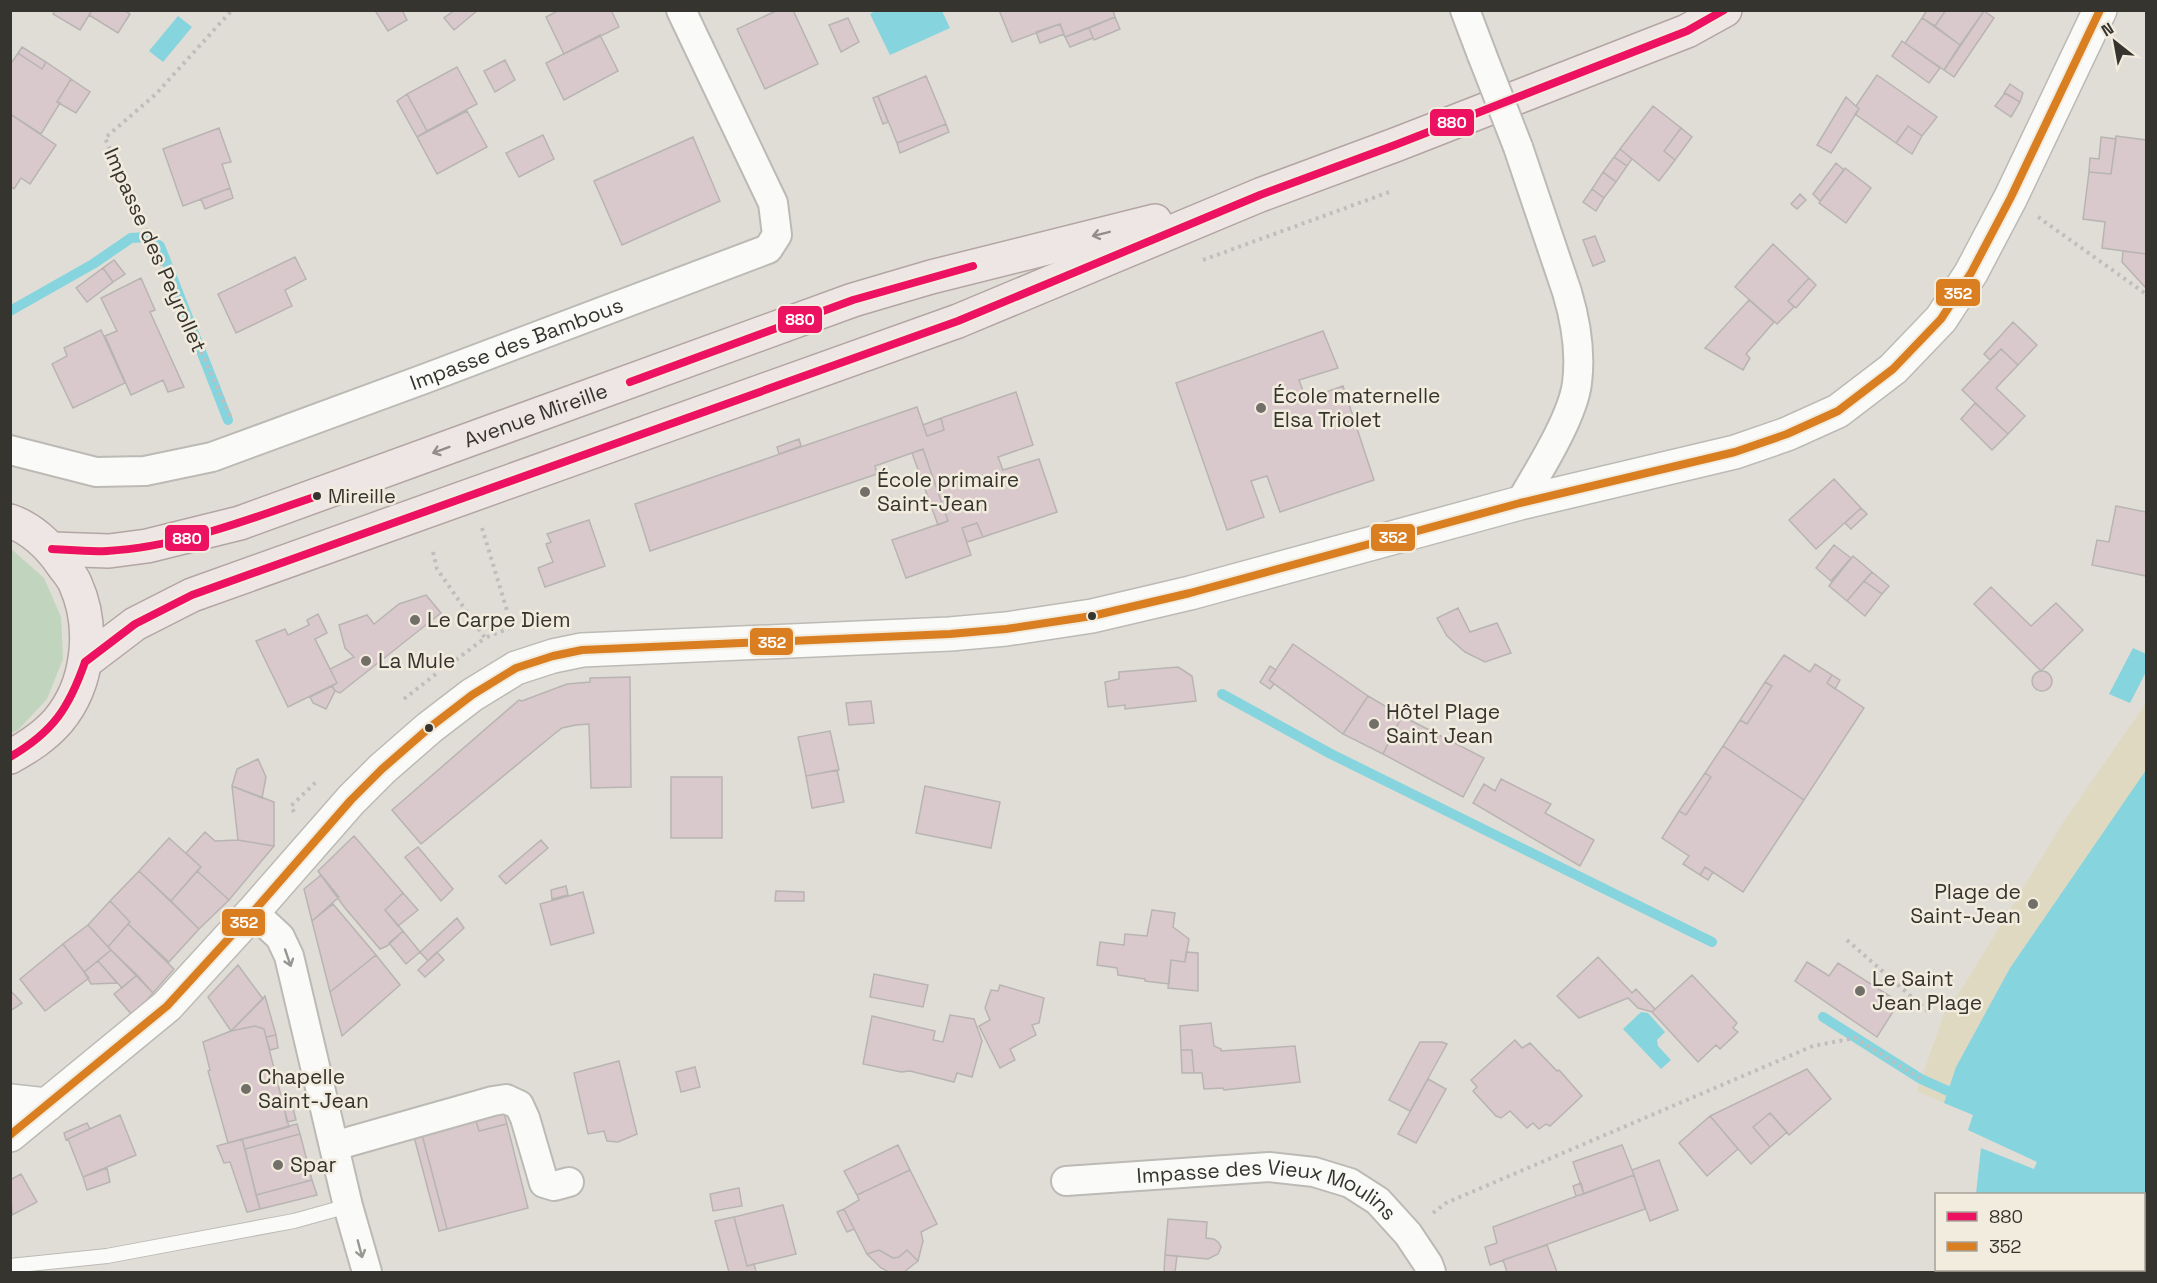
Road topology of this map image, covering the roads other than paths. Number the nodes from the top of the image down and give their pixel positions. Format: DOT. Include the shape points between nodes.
graph roads {
  1 [pos="681,10"];
  2 [pos="1725,10"];
  3 [pos="2100,10"];
  4 [pos="1474,13"];
  5 [pos="1260,195"];
  6 [pos="10,450"];
  7 [pos="1520,503"];
  8 [pos="10,521"];
  9 [pos="52,549"];
  10 [pos="85,662"];
  11 [pos="10,757"];
  12 [pos="253,912"];
  13 [pos="10,1101"];
  14 [pos="47,1105"];
  15 [pos="10,1136"];
  16 [pos="334,1146"];
  17 [pos="1066,1181"];
  18 [pos="569,1182"];
  19 [pos="348,1206"];
  20 [pos="83,1265"];
  21 [pos="10,1266"];
  22 [pos="367,1272"];
  23 [pos="1431,1272"];
  1 -- 6 [label="street, Impasse des Bambous" via="773,203 777,235 768,249 212,457 145,471 96,472"];
  2 -- 5 [label="main road, Avenue Mireille" via="1687,31"];
  3 -- 7 [label="street" via="1971,273 1941,319 1893,369 1838,411 1787,434 1734,452"];
  4 -- 7 [label="street, bridge" via="1482,55 1567,292 1579,347 1577,385 1567,415"];
  5 -- 9 [label="main road, Avenue Mireille, one-way" via="853,300 240,523 147,546 109,551"];
  5 -- 10 [label="main road, Avenue Mireille" via="958,321 192,595 135,624"];
  7 -- 12 [label="street" via="1092,616 950,634 582,650 553,656 516,668 429,728 351,800"];
  8 -- 9 [label="main road"];
  9 -- 10 [label="main road" via="75,582 87,621"];
  10 -- 11 [label="main road" via="75,693 58,721 35,743"];
  12 -- 14 [label="street" via="167,1005"];
  12 -- 16 [label="street, one-way" via="280,937 289,956"];
  13 -- 14 [label="street"];
  14 -- 15 [label="street"];
  16 -- 18 [label="street" via="506,1099 519,1105 525,1118 544,1183 554,1186"];
  16 -- 19 [label="street"];
  17 -- 23 [label="street, Impasse des Vieux Moulins" via="1269,1167 1314,1172 1350,1183 1378,1201 1408,1234"];
  19 -- 20 [label="lane" via="294,1221 107,1256"];
  19 -- 22 [label="street, one-way"];
  20 -- 21 [label="lane"];
}
